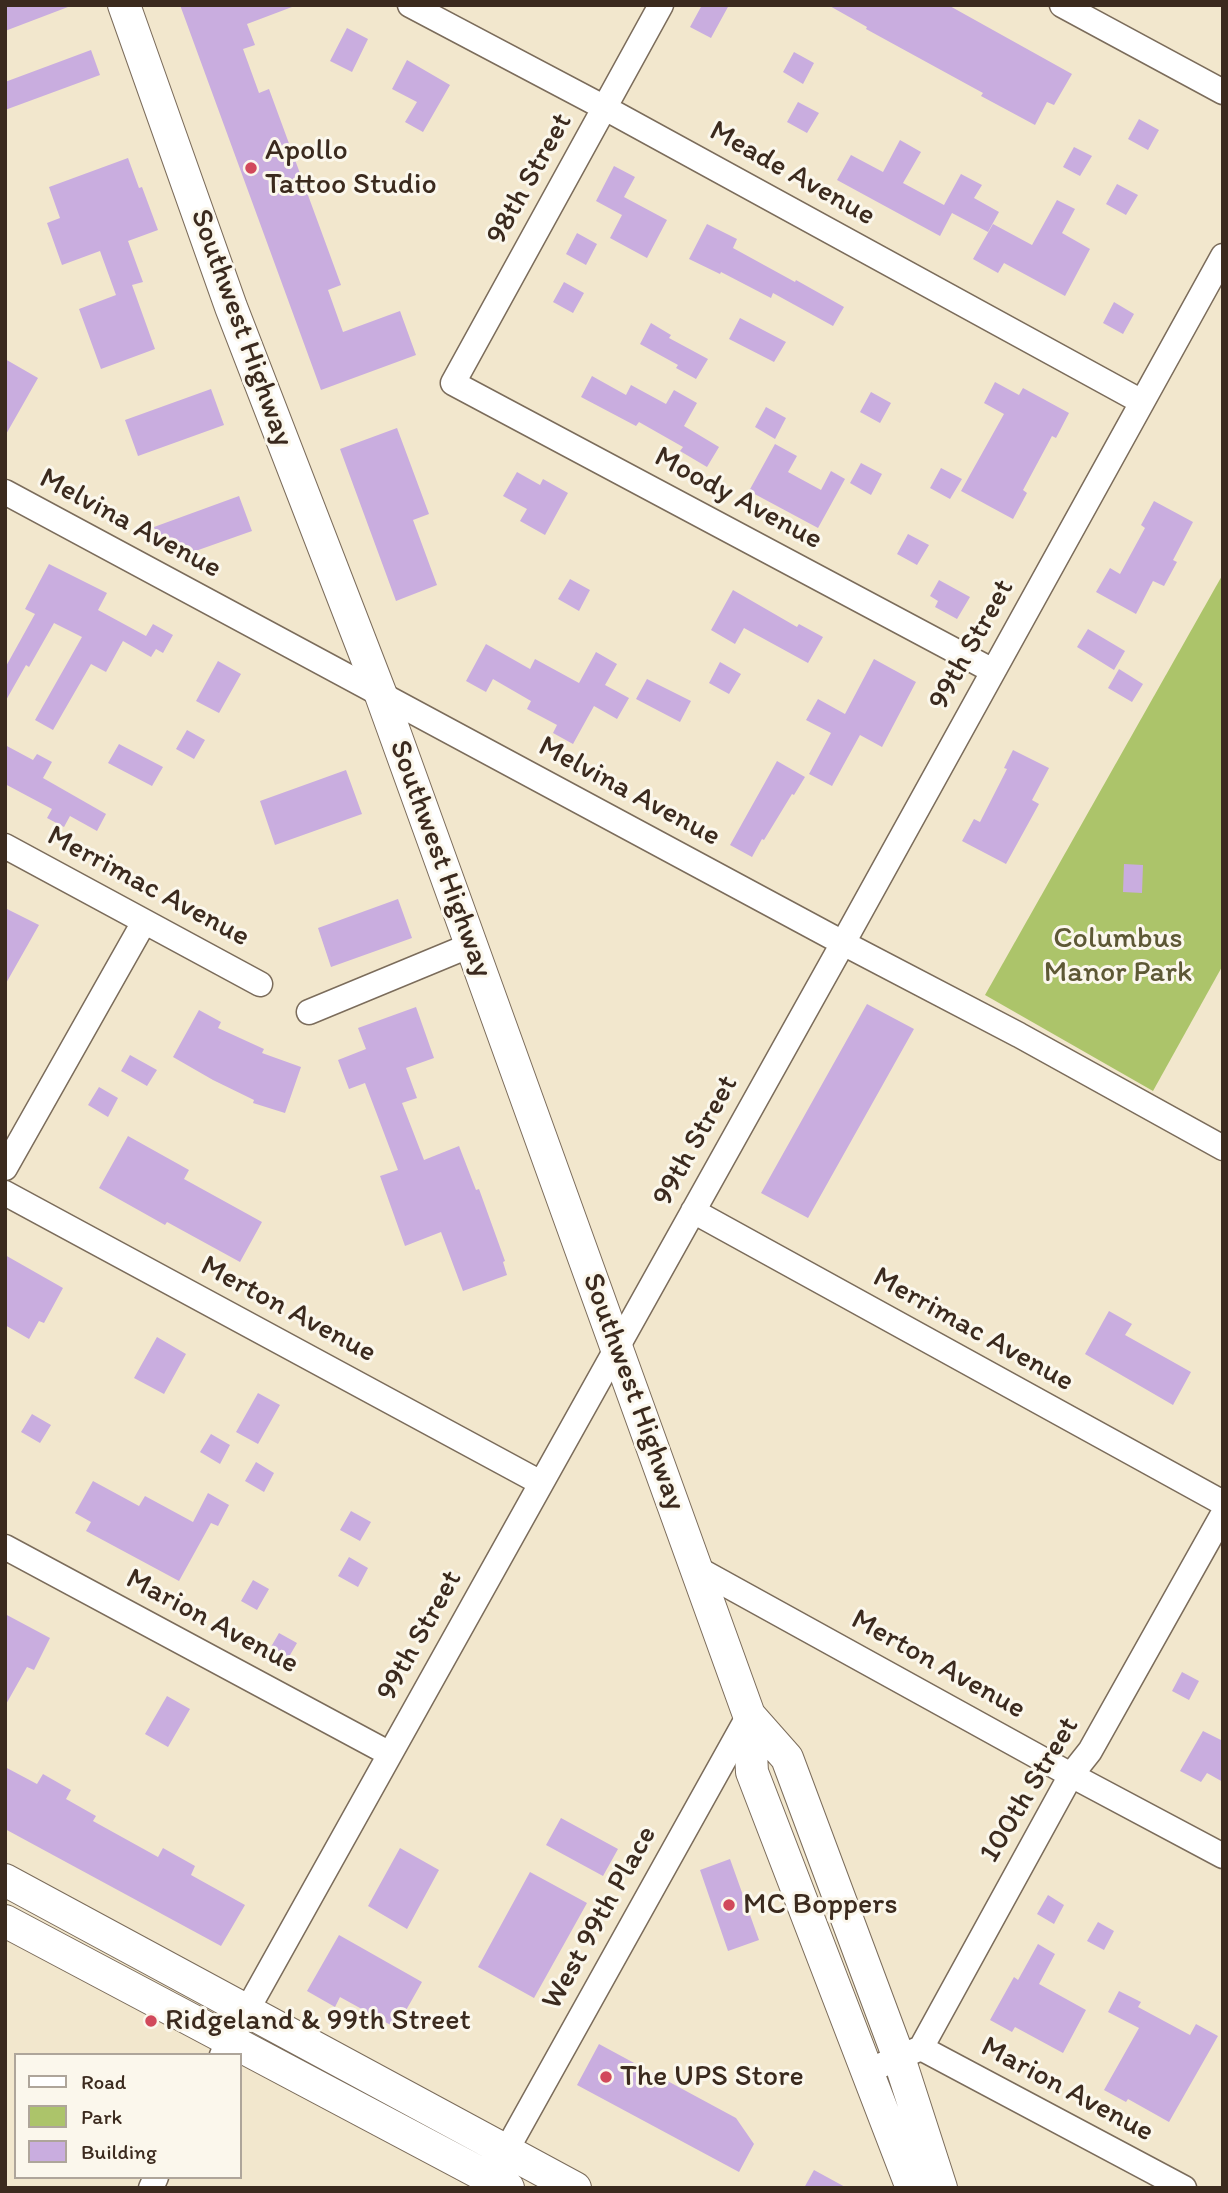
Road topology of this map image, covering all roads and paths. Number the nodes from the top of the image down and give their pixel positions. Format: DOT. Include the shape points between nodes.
graph roads {
  1 [pos="124,5"];
  2 [pos="410,5"];
  3 [pos="661,5"];
  4 [pos="1062,5"];
  5 [pos="1223,92"];
  6 [pos="605,107"];
  7 [pos="1223,256"];
  8 [pos="453,383"];
  9 [pos="1142,402"];
  10 [pos="5,492"];
  11 [pos="993,671"];
  12 [pos="381,695"];
  13 [pos="5,846"];
  14 [pos="144,922"];
  15 [pos="843,943"];
  16 [pos="471,945"];
  17 [pos="260,984"];
  18 [pos="309,1012"];
  19 [pos="1223,1148"];
  20 [pos="5,1168"];
  21 [pos="5,1193"];
  22 [pos="693,1211"];
  23 [pos="617,1348"];
  24 [pos="541,1483"];
  25 [pos="1223,1503"];
  26 [pos="1223,1514"];
  27 [pos="5,1547"];
  28 [pos="696,1568"];
  29 [pos="749,1715"];
  30 [pos="390,1754"];
  31 [pos="1071,1775"];
  32 [pos="1223,1856"];
  33 [pos="5,1880"];
  34 [pos="5,1921"];
  35 [pos="246,2011"];
  36 [pos="226,2047"];
  37 [pos="910,2053"];
  38 [pos="242,2055"];
  39 [pos="868,2071"];
  40 [pos="506,2151"];
  41 [pos="508,2188"];
  42 [pos="575,2188"];
  43 [pos="912,2188"];
  44 [pos="941,2188"];
  45 [pos="1184,2188"];
  1 -- 12 [label="main road, Southwest Highway" via="231,307"];
  2 -- 6 [label="street, Meade Avenue"];
  3 -- 6 [label="street, 98th Street"];
  4 -- 5 [label="street"];
  6 -- 8 [label="street, 98th Street"];
  6 -- 9 [label="street, Meade Avenue"];
  7 -- 9 [label="street, 99th Street"];
  8 -- 11 [label="street, Moody Avenue"];
  9 -- 11 [label="street, 99th Street"];
  10 -- 12 [label="street, Melvina Avenue"];
  11 -- 15 [label="street, 99th Street"];
  12 -- 15 [label="street, Melvina Avenue"];
  12 -- 16 [label="main road, Southwest Highway"];
  13 -- 14 [label="street, Merrimac Avenue"];
  14 -- 17 [label="street, Merrimac Avenue"];
  14 -- 20 [label="street"];
  15 -- 19 [label="street, Melvina Avenue"];
  15 -- 22 [label="street, 99th Street"];
  16 -- 18 [label="street"];
  16 -- 23 [label="main road, Southwest Highway"];
  21 -- 24 [label="street, Merton Avenue"];
  22 -- 23 [label="street, 99th Street"];
  22 -- 25 [label="street, Merrimac Avenue"];
  23 -- 24 [label="street, 99th Street"];
  23 -- 28 [label="main road, Southwest Highway"];
  24 -- 30 [label="street, 99th Street"];
  26 -- 31 [label="street, 100th Street" via="1090,1751"];
  27 -- 30 [label="street, Marion Avenue"];
  28 -- 29 [label="main road, Southwest Highway"];
  28 -- 31 [label="street, Merton Avenue"];
  29 -- 37 [label="main road, Southwest Highway" via="788,1758"];
  29 -- 39 [label="main road, Southwest Highway" via="752,1772"];
  29 -- 40 [label="street, West 99th Place"];
  30 -- 35 [label="street, 99th Street"];
  31 -- 32 [label="street, Merton Avenue"];
  31 -- 37 [label="street, 100th Street"];
  33 -- 35 [label="main road"];
  34 -- 36 [label="main road"];
  35 -- 36 [label="street, 99th Street"];
  35 -- 40 [label="main road"];
  37 -- 39 [label="street"];
  37 -- 44 [label="main road, Southwest Highway"];
  37 -- 45 [label="street, Marion Avenue"];
  38 -- 41 [label="main road"];
  39 -- 43 [label="main road, Southwest Highway"];
  40 -- 42 [label="main road"];
}
